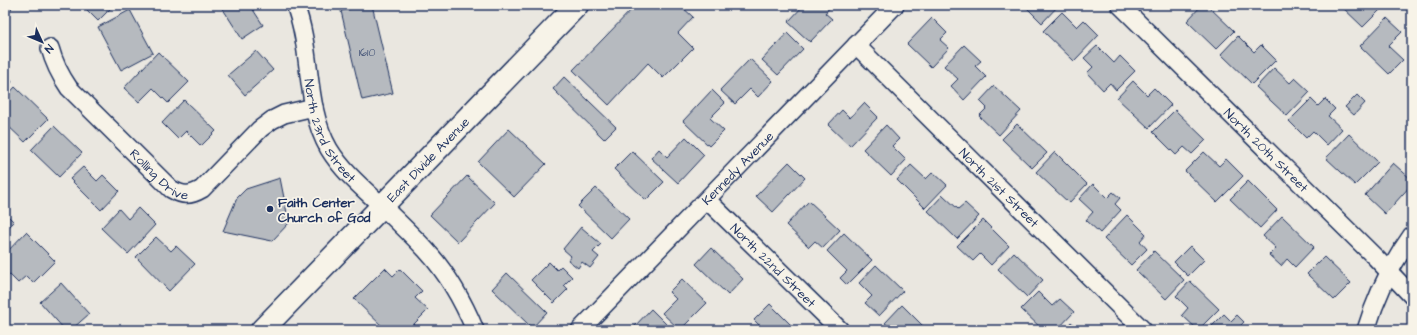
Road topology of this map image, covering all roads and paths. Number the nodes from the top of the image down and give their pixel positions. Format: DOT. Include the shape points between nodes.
graph roads {
  1 [pos="295,5"];
  2 [pos="577,5"];
  3 [pos="895,5"];
  4 [pos="1120,5"];
  5 [pos="856,45"];
  6 [pos="50,48"];
  7 [pos="314,107"];
  8 [pos="707,200"];
  9 [pos="382,206"];
  10 [pos="1412,235"];
  11 [pos="1390,273"];
  12 [pos="1412,296"];
  13 [pos="262,330"];
  14 [pos="475,330"];
  15 [pos="580,330"];
  16 [pos="840,330"];
  17 [pos="1143,330"];
  18 [pos="1366,330"];
  1 -- 7 [label="street, North 23rd Street" via="304,39"];
  2 -- 9 [label="street, East Divide Avenue"];
  3 -- 5 [label="street, Kennedy Avenue"];
  4 -- 11 [label="street, North 20th Street"];
  5 -- 8 [label="street, Kennedy Avenue"];
  5 -- 17 [label="street, North 21st Street"];
  6 -- 7 [label="street, Rolling Drive" via="60,76 70,88 179,194 187,195 202,188 272,120 284,114"];
  7 -- 9 [label="street, North 23rd Street" via="322,134 337,161"];
  8 -- 15 [label="street, Kennedy Avenue"];
  8 -- 16 [label="street, North 22nd Street"];
  9 -- 13 [label="street, East Divide Avenue"];
  9 -- 14 [label="street, North 23rd Street" via="438,264 458,294"];
  10 -- 11 [label="street"];
  11 -- 12 [label="street, North 20th Street"];
  11 -- 18 [label="street"];
}
